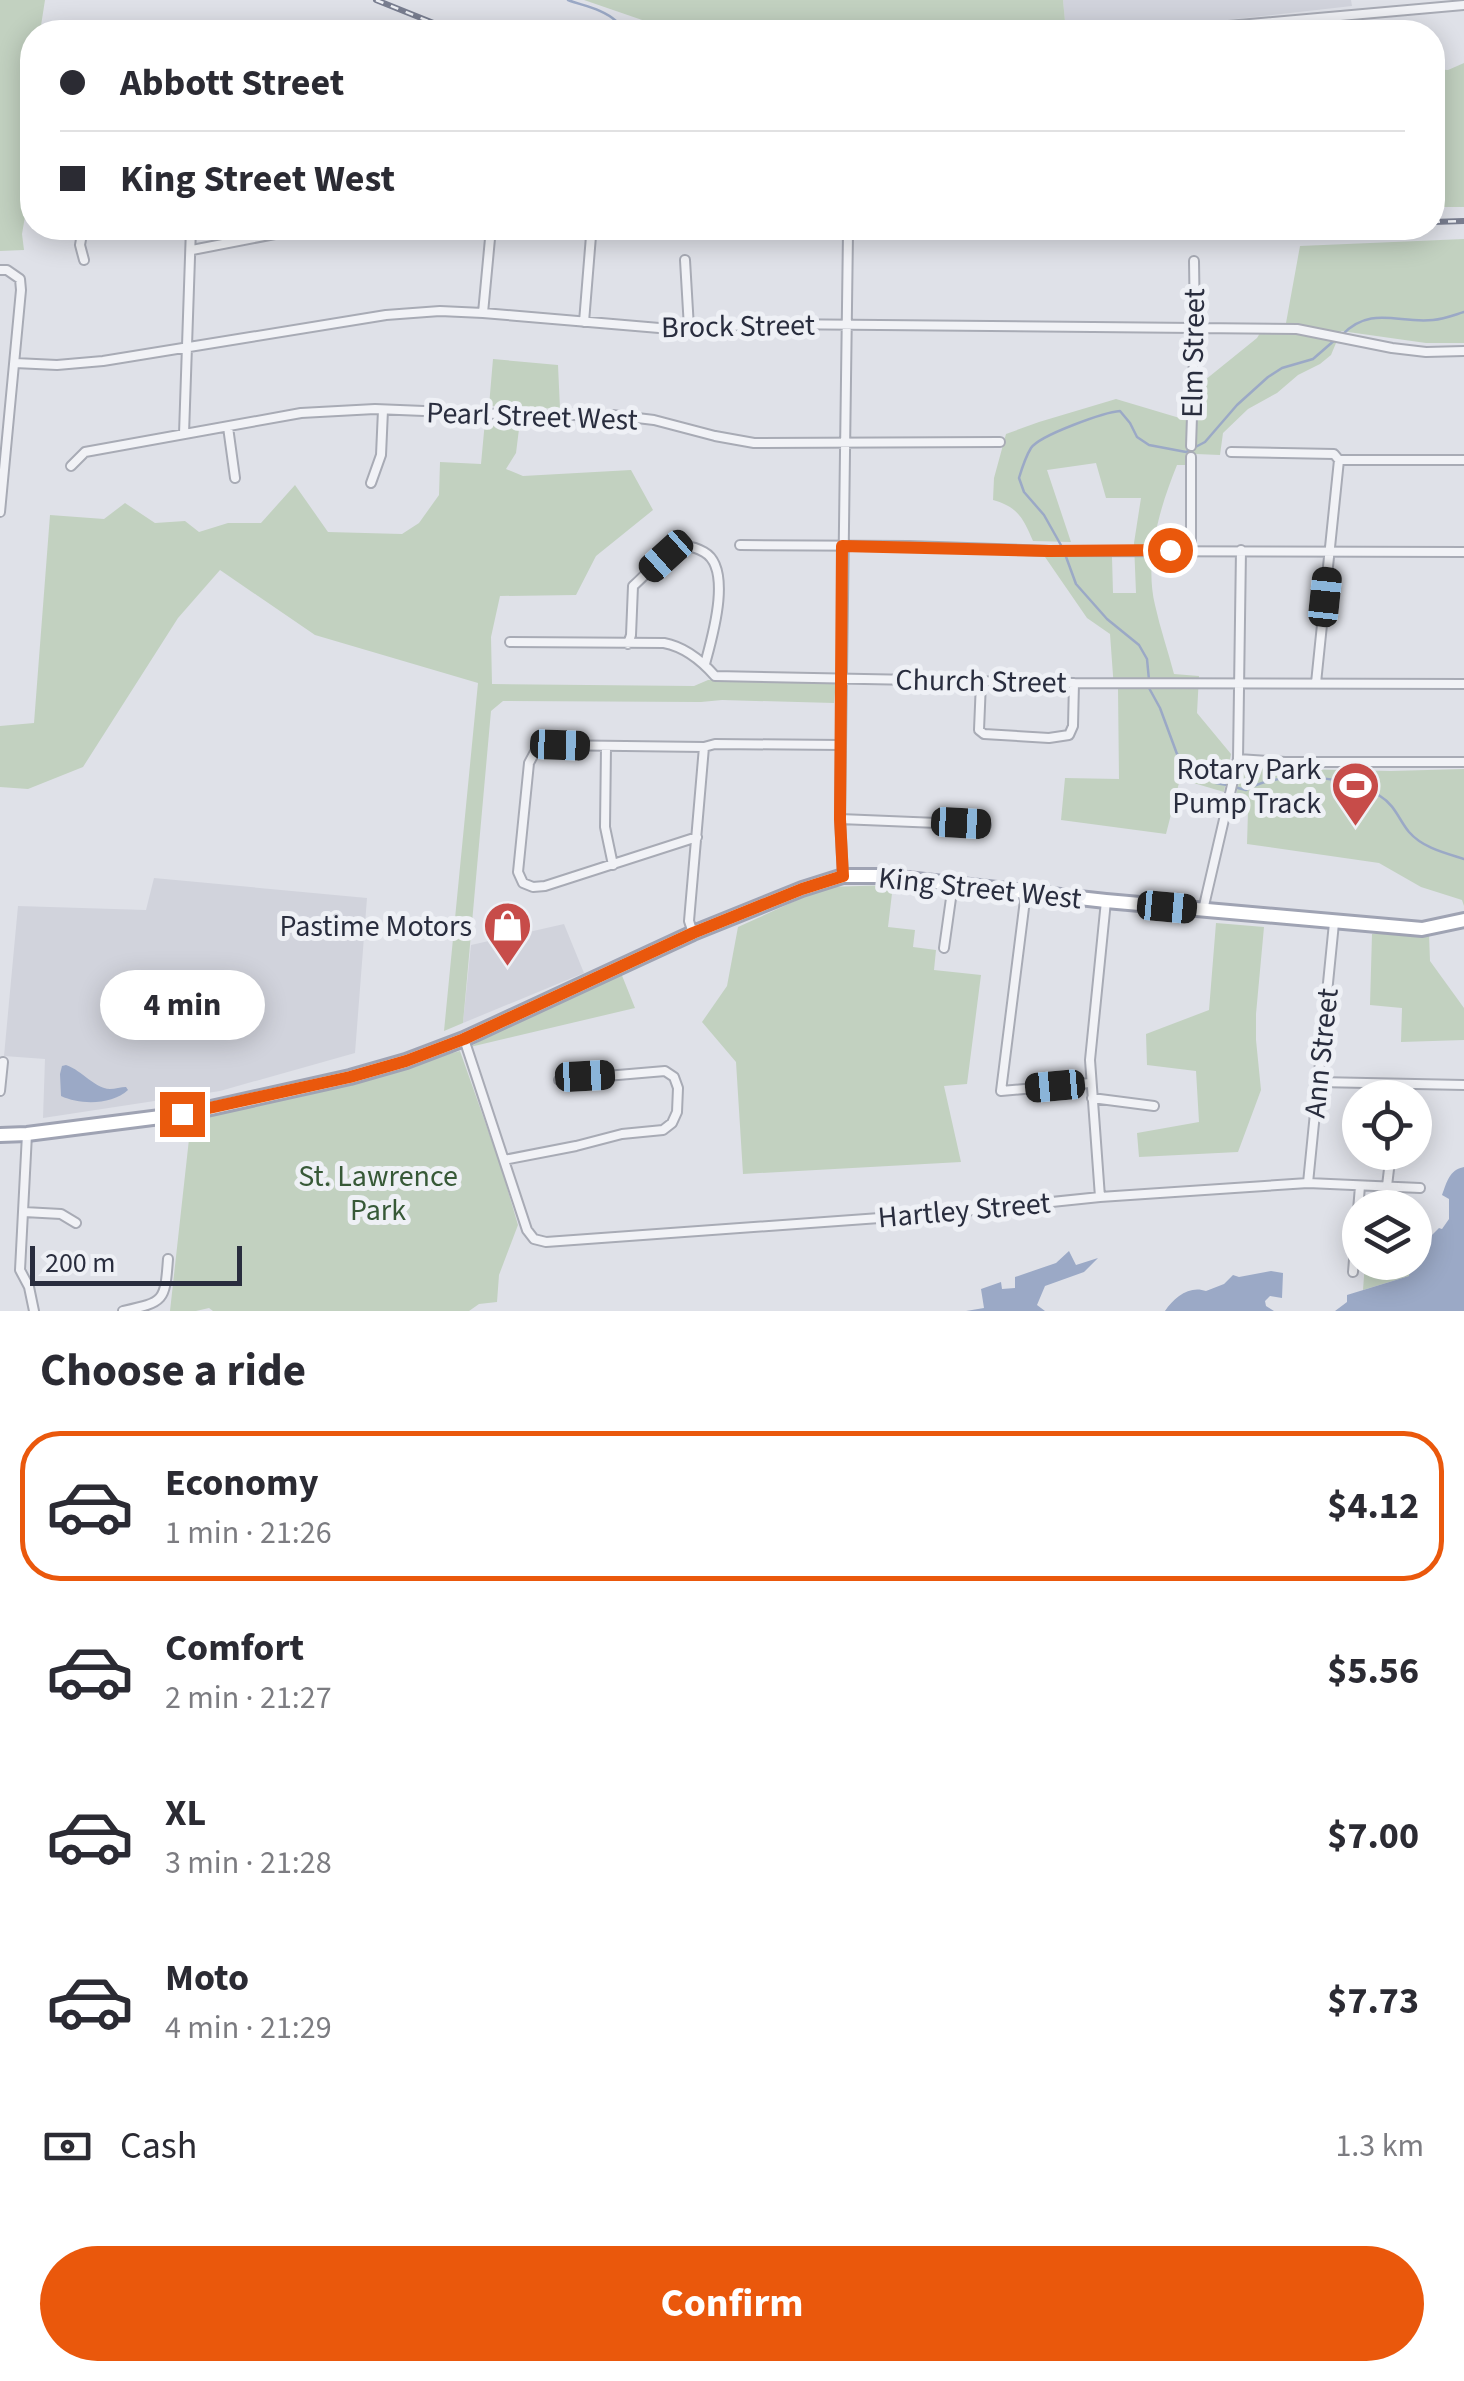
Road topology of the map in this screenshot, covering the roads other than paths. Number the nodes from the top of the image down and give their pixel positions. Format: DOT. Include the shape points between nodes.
graph roads {
  1 [pos="1360,0"];
  2 [pos="1426,4"];
  3 [pos="1464,5"];
  4 [pos="1362,14"];
  5 [pos="1295,20"];
  6 [pos="81,240"];
  7 [pos="192,240"];
  8 [pos="244,240"];
  9 [pos="490,240"];
  10 [pos="591,240"];
  11 [pos="848,240"];
  12 [pos="192,250"];
  13 [pos="84,260"];
  14 [pos="686,260"];
  15 [pos="1194,261"];
  16 [pos="0,270"];
  17 [pos="483,312"];
  18 [pos="584,322"];
  19 [pos="845,324"];
  20 [pos="1195,327"];
  21 [pos="689,328"];
  22 [pos="188,346"];
  23 [pos="1464,350"];
  24 [pos="15,362"];
  25 [pos="383,410"];
  26 [pos="228,427"];
  27 [pos="184,434"];
  28 [pos="1000,442"];
  29 [pos="844,443"];
  30 [pos="1191,446"];
  31 [pos="1231,452"];
  32 [pos="1191,457"];
  33 [pos="1339,460"];
  34 [pos="1464,460"];
  35 [pos="71,466"];
  36 [pos="235,478"];
  37 [pos="370,483"];
  38 [pos="0,512"];
  39 [pos="740,545"];
  40 [pos="842,546"];
  41 [pos="1191,550"];
  42 [pos="1241,550"];
  43 [pos="1330,551"];
  44 [pos="1464,552"];
  45 [pos="510,642"];
  46 [pos="628,644"];
  47 [pos="705,664"];
  48 [pos="842,678"];
  49 [pos="981,682"];
  50 [pos="1240,682"];
  51 [pos="1316,682"];
  52 [pos="1074,683"];
  53 [pos="1464,684"];
  54 [pos="842,745"];
  55 [pos="606,747"];
  56 [pos="704,748"];
  57 [pos="1238,759"];
  58 [pos="1464,762"];
  59 [pos="840,819"];
  60 [pos="986,824"];
  61 [pos="697,836"];
  62 [pos="613,865"];
  63 [pos="843,876"];
  64 [pos="954,884"];
  65 [pos="1026,892"];
  66 [pos="1106,902"];
  67 [pos="1204,910"];
  68 [pos="1464,920"];
  69 [pos="1334,923"];
  70 [pos="693,933"];
  71 [pos="944,948"];
  72 [pos="464,1039"];
  73 [pos="3,1062"];
  74 [pos="559,1080"];
  75 [pos="1318,1082"];
  76 [pos="1090,1083"];
  77 [pos="1464,1085"];
  78 [pos="0,1091"];
  79 [pos="1092,1098"];
  80 [pos="1154,1106"];
  81 [pos="27,1134"];
  82 [pos="0,1135"];
  83 [pos="504,1160"];
  84 [pos="1389,1170"];
  85 [pos="1308,1183"];
  86 [pos="1360,1186"];
  87 [pos="1387,1186"];
  88 [pos="1420,1188"];
  89 [pos="1360,1190"];
  90 [pos="1100,1197"];
  91 [pos="24,1212"];
  92 [pos="76,1223"];
  93 [pos="168,1260"];
  94 [pos="34,1311"];
  95 [pos="122,1311"];
  1 -- 4 [label="street"];
  2 -- 3 [label="street"];
  2 -- 4 [label="street"];
  4 -- 5 [label="street"];
  6 -- 13 [label="street"];
  7 -- 12 [label="street"];
  8 -- 12 [label="street"];
  9 -- 17 [label="street"];
  10 -- 18 [label="street"];
  11 -- 19 [label="street"];
  12 -- 22 [label="street"];
  14 -- 21 [label="street"];
  15 -- 20 [label="street, Elm Street"];
  16 -- 24 [label="street" via="20,279"];
  17 -- 18 [label="street, Brock Street"];
  17 -- 22 [label="street, Brock Street" via="386,316"];
  18 -- 21 [label="street, Brock Street"];
  19 -- 20 [label="street, Brock Street"];
  19 -- 21 [label="street, Brock Street"];
  19 -- 29 [label="street"];
  20 -- 23 [label="street, Brock Street" via="1297,329 1392,348"];
  20 -- 30 [label="street, Elm Street"];
  22 -- 24 [label="street, Brock Street" via="102,362"];
  22 -- 27 [label="street"];
  24 -- 38 [label="street"];
  25 -- 26 [label="street, Pearl Street West"];
  25 -- 29 [label="street, Pearl Street West" via="612,415 754,443"];
  25 -- 37 [label="street" via="381,455"];
  26 -- 27 [label="street, Pearl Street West"];
  26 -- 36 [label="street"];
  27 -- 35 [label="street, Pearl Street West" via="85,452"];
  28 -- 29 [label="street, Pearl Street West"];
  29 -- 40 [label="street"];
  31 -- 33 [label="street" via="1334,454"];
  32 -- 41 [label="street, Elm Street"];
  33 -- 34 [label="street"];
  33 -- 43 [label="street"];
  39 -- 40 [label="street"];
  40 -- 41 [label="street"];
  40 -- 48 [label="street"];
  41 -- 42 [label="street"];
  42 -- 43 [label="street"];
  42 -- 50 [label="street"];
  43 -- 44 [label="street"];
  43 -- 51 [label="street"];
  45 -- 46 [label="street, Church Street"];
  46 -- 47 [label="street, Church Street" via="679,646"];
  46 -- 47 [label="street" via="633,586 679,548 691,546 717,567 716,621"];
  47 -- 48 [label="street, Church Street" via="716,676"];
  48 -- 49 [label="street, Church Street"];
  48 -- 54 [label="street"];
  49 -- 52 [label="street, Church Street"];
  49 -- 52 [label="street" via="984,734 1050,738 1069,735"];
  50 -- 51 [label="street, Church Street"];
  50 -- 52 [label="street, Church Street"];
  50 -- 57 [label="street"];
  51 -- 53 [label="street, Church Street"];
  54 -- 56 [label="street"];
  54 -- 59 [label="street"];
  55 -- 56 [label="street"];
  55 -- 62 [label="street"];
  55 -- 62 [label="street" via="536,750 518,872 533,887"];
  56 -- 61 [label="street"];
  57 -- 58 [label="street"];
  57 -- 67 [label="street"];
  59 -- 60 [label="street"];
  59 -- 63 [label="street"];
  61 -- 62 [label="street"];
  61 -- 70 [label="street"];
  63 -- 64 [label="main road, King Street West"];
  63 -- 70 [label="main road, King Street West"];
  64 -- 65 [label="main road, King Street West"];
  64 -- 71 [label="street"];
  65 -- 66 [label="main road, King Street West"];
  65 -- 76 [label="street" via="1001,1091"];
  66 -- 67 [label="main road, King Street West"];
  66 -- 76 [label="street"];
  67 -- 69 [label="main road, King Street West"];
  68 -- 69 [label="main road, King Street West" via="1422,929"];
  69 -- 75 [label="street, Ann Street"];
  70 -- 72 [label="main road, King Street West"];
  72 -- 81 [label="main road, King Street West" via="350,1077 189,1113"];
  72 -- 83 [label="street"];
  73 -- 78 [label="street"];
  74 -- 83 [label="street" via="665,1071 678,1088 676,1112 663,1130"];
  75 -- 77 [label="street" via="1398,1089"];
  75 -- 85 [label="street, Ann Street"];
  76 -- 79 [label="street"];
  79 -- 80 [label="street"];
  79 -- 90 [label="street"];
  81 -- 82 [label="main road, King Street West"];
  81 -- 91 [label="street"];
  83 -- 90 [label="street, Hartley Street" via="527,1230 546,1242"];
  84 -- 87 [label="street"];
  85 -- 86 [label="street, Hartley Street"];
  85 -- 90 [label="street, Hartley Street"];
  86 -- 87 [label="street, Hartley Street"];
  86 -- 89 [label="street"];
  87 -- 88 [label="street, Hartley Street"];
  91 -- 92 [label="street" via="61,1214"];
  91 -- 94 [label="street" via="20,1270"];
  93 -- 95 [label="street" via="162,1296"];
}
